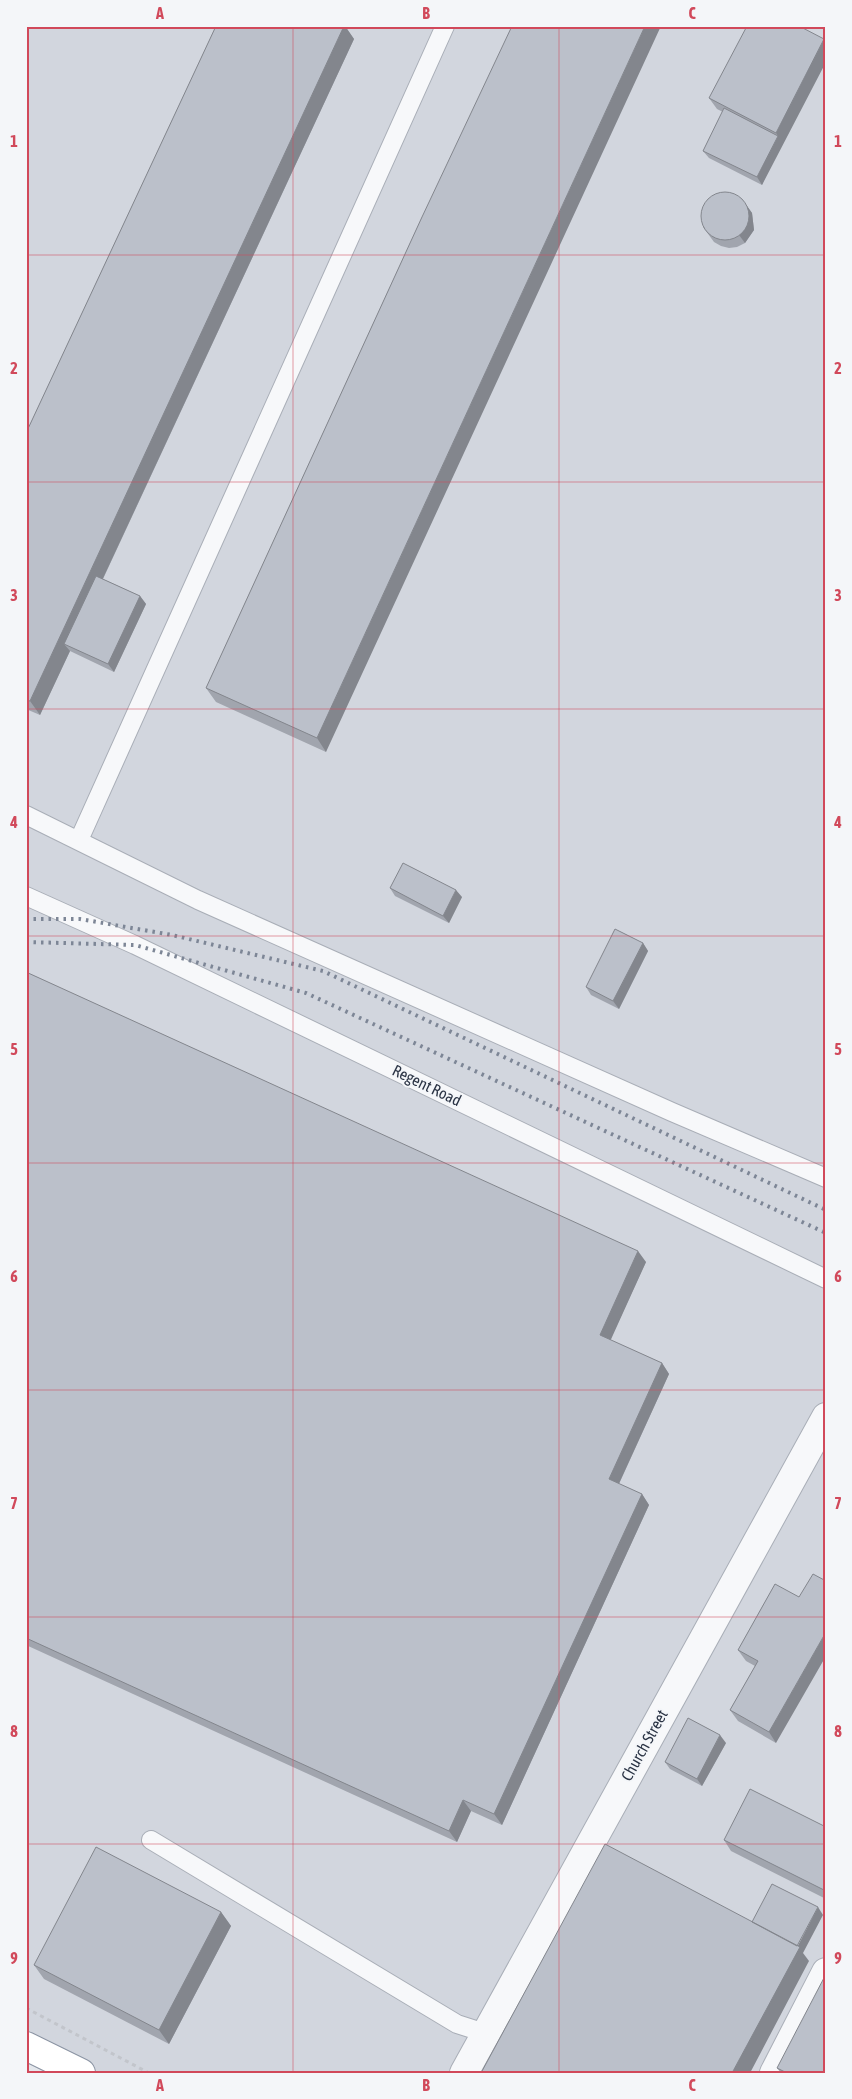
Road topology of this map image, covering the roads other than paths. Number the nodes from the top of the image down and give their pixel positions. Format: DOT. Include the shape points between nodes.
graph roads {
  1 [pos="445,26"];
  2 [pos="26,815"];
  3 [pos="78,840"];
  4 [pos="26,896"];
  5 [pos="826,1178"];
  6 [pos="826,1279"];
  7 [pos="826,1417"];
  8 [pos="151,1840"];
  9 [pos="826,1972"];
  10 [pos="485,2034"];
  11 [pos="26,2046"];
  12 [pos="81,2073"];
  13 [pos="464,2073"];
  14 [pos="774,2073"];
  1 -- 3 [label="lane"];
  2 -- 3 [label="lane"];
  3 -- 5 [label="lane" via="198,900"];
  4 -- 6 [label="lane, Regent Road"];
  7 -- 10 [label="street, Church Street"];
  8 -- 10 [label="lane" via="458,2024"];
  9 -- 14 [label="street"];
  10 -- 13 [label="street, Church Street"];
  11 -- 12 [label="highway"];
}
